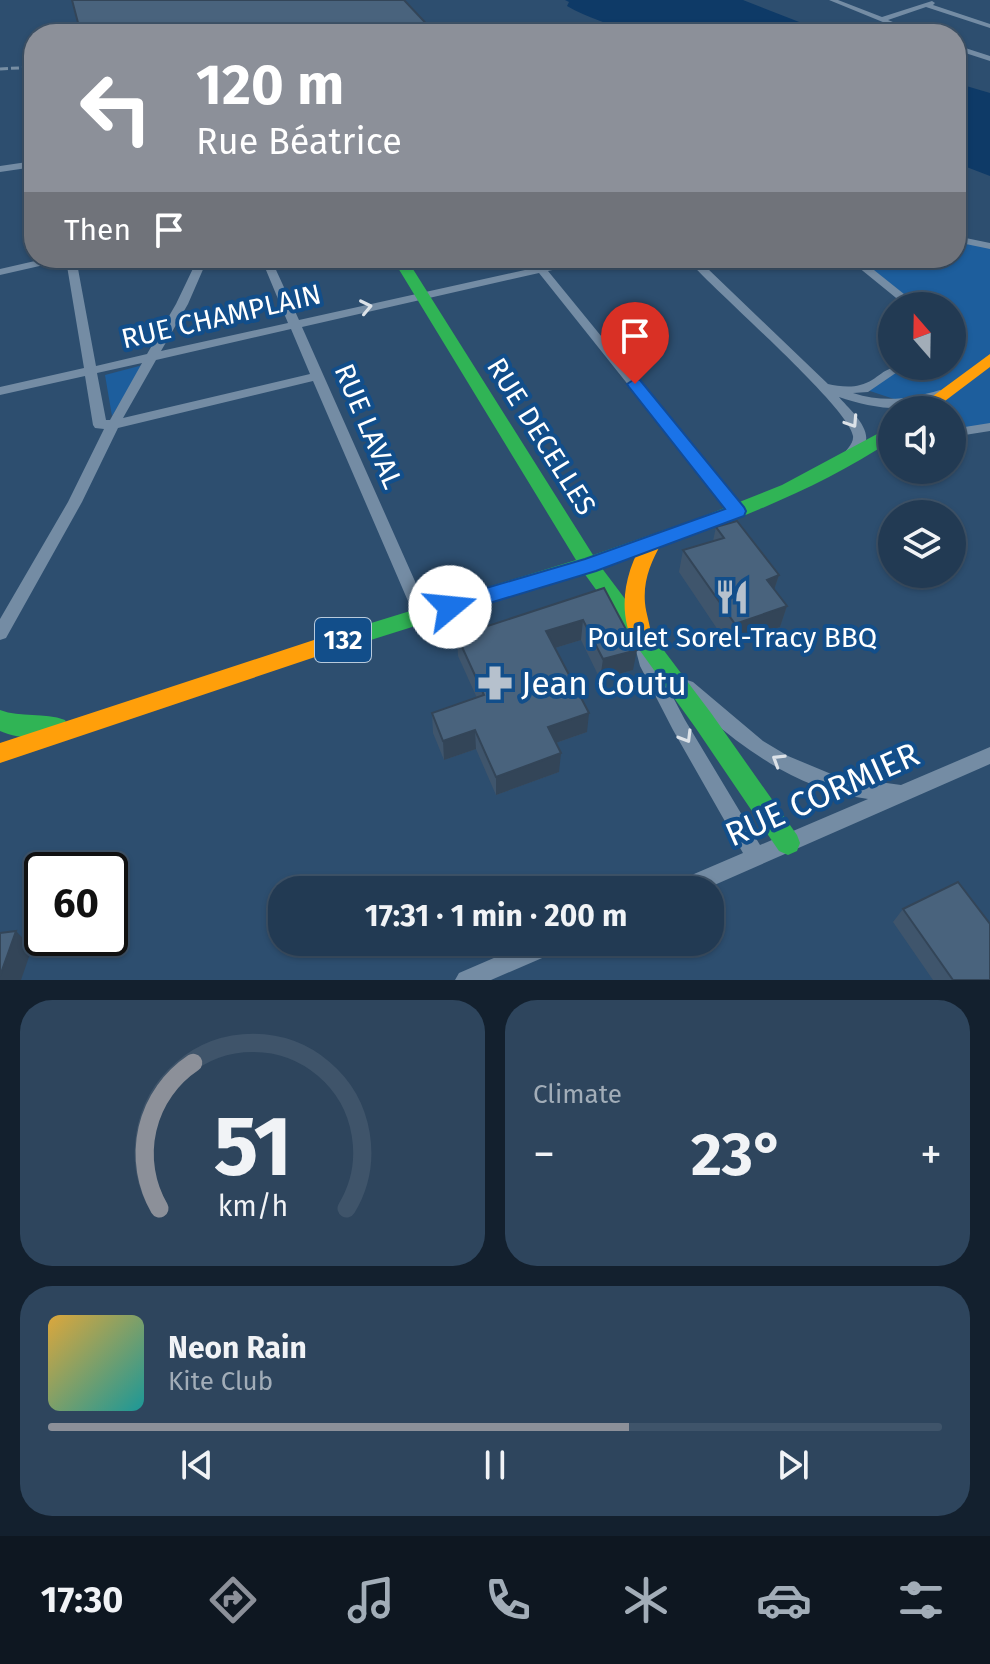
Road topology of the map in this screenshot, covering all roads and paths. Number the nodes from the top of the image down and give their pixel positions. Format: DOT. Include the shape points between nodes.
graph roads {
  1 [pos="832,0"];
  2 [pos="940,0"];
  3 [pos="926,5"];
  4 [pos="880,20"];
  5 [pos="891,24"];
  6 [pos="990,26"];
  7 [pos="966,51"];
  8 [pos="990,59"];
  9 [pos="24,165"];
  10 [pos="0,169"];
  11 [pos="966,241"];
  12 [pos="990,246"];
  13 [pos="24,267"];
  14 [pos="73,268"];
  15 [pos="198,268"];
  16 [pos="270,268"];
  17 [pos="405,268"];
  18 [pos="547,268"];
  19 [pos="701,268"];
  20 [pos="865,268"];
  21 [pos="542,269"];
  22 [pos="0,272"];
  23 [pos="895,292"];
  24 [pos="422,296"];
  25 [pos="294,323"];
  26 [pos="154,356"];
  27 [pos="990,359"];
  28 [pos="90,371"];
  29 [pos="319,376"];
  30 [pos="878,380"];
  31 [pos="821,384"];
  32 [pos="0,391"];
  33 [pos="948,391"];
  34 [pos="941,396"];
  35 [pos="112,426"];
  36 [pos="990,427"];
  37 [pos="966,431"];
  38 [pos="878,442"];
  39 [pos="878,447"];
  40 [pos="869,449"];
  41 [pos="842,463"];
  42 [pos="737,511"];
  43 [pos="653,542"];
  44 [pos="589,565"];
  45 [pos="422,615"];
  46 [pos="0,633"];
  47 [pos="642,641"];
  48 [pos="0,720"];
  49 [pos="97,720"];
  50 [pos="0,753"];
  51 [pos="990,755"];
  52 [pos="906,792"];
  53 [pos="788,843"];
  54 [pos="757,858"];
  55 [pos="714,876"];
  56 [pos="523,956"];
  57 [pos="466,980"];
  1 -- 4 [label="street"];
  2 -- 3 [label="street"];
  3 -- 4 [label="street"];
  3 -- 6 [label="street"];
  4 -- 5 [label="street"];
  7 -- 8 [label="street"];
  9 -- 10 [label="street"];
  11 -- 12 [label="street"];
  13 -- 22 [label="street"];
  14 -- 28 [label="street"];
  15 -- 26 [label="street"];
  16 -- 25 [label="street, RUE LAVAL"];
  17 -- 24 [label="main road, RUE DECELLES"];
  18 -- 21 [label="street, RUE CHAMPLAIN"];
  19 -- 31 [label="street"];
  20 -- 23 [label="street"];
  21 -- 24 [label="street, RUE CHAMPLAIN"];
  21 -- 42 [label="street"];
  25 -- 24 [label="street, RUE CHAMPLAIN, one-way"];
  24 -- 44 [label="main road, RUE DECELLES"];
  25 -- 26 [label="street, RUE CHAMPLAIN"];
  25 -- 29 [label="street, RUE LAVAL"];
  26 -- 28 [label="street, RUE CHAMPLAIN"];
  26 -- 35 [label="street"];
  27 -- 33 [label="main road"];
  28 -- 32 [label="street, RUE CHAMPLAIN"];
  28 -- 35 [label="street" via="98,421"];
  29 -- 35 [label="street"];
  29 -- 45 [label="street, RUE LAVAL"];
  30 -- 31 [label="street" via="864,389"];
  31 -- 33 [label="street" via="882,404 922,401"];
  31 -- 41 [label="street, one-way" via="858,429 859,443"];
  33 -- 34 [label="main road"];
  35 -- 46 [label="street"];
  36 -- 37 [label="street"];
  38 -- 40 [label="main road, 132"];
  39 -- 40 [label="street"];
  40 -- 41 [label="main road, 132"];
  41 -- 42 [label="main road, 132"];
  42 -- 43 [label="main road, 132"];
  43 -- 44 [label="main road, 132"];
  43 -- 47 [label="main road" via="641,557 633,582 634,617"];
  44 -- 45 [label="main road, 132"];
  44 -- 47 [label="main road, RUE DECELLES"];
  45 -- 49 [label="main road, 132"];
  52 -- 47 [label="street, one-way" via="838,788 799,773 715,714"];
  47 -- 53 [label="main road, RUE DECELLES"];
  47 -- 54 [label="street, RUE DECELLES, one-way" via="648,666 679,725"];
  48 -- 49 [label="main road" via="31,728"];
  49 -- 50 [label="main road, 132"];
  51 -- 52 [label="street, RUE CORMIER"];
  52 -- 53 [label="street, RUE CORMIER"];
  53 -- 54 [label="street, RUE CORMIER"];
  54 -- 55 [label="street, RUE CORMIER"];
  56 -- 57 [label="street"];
}
